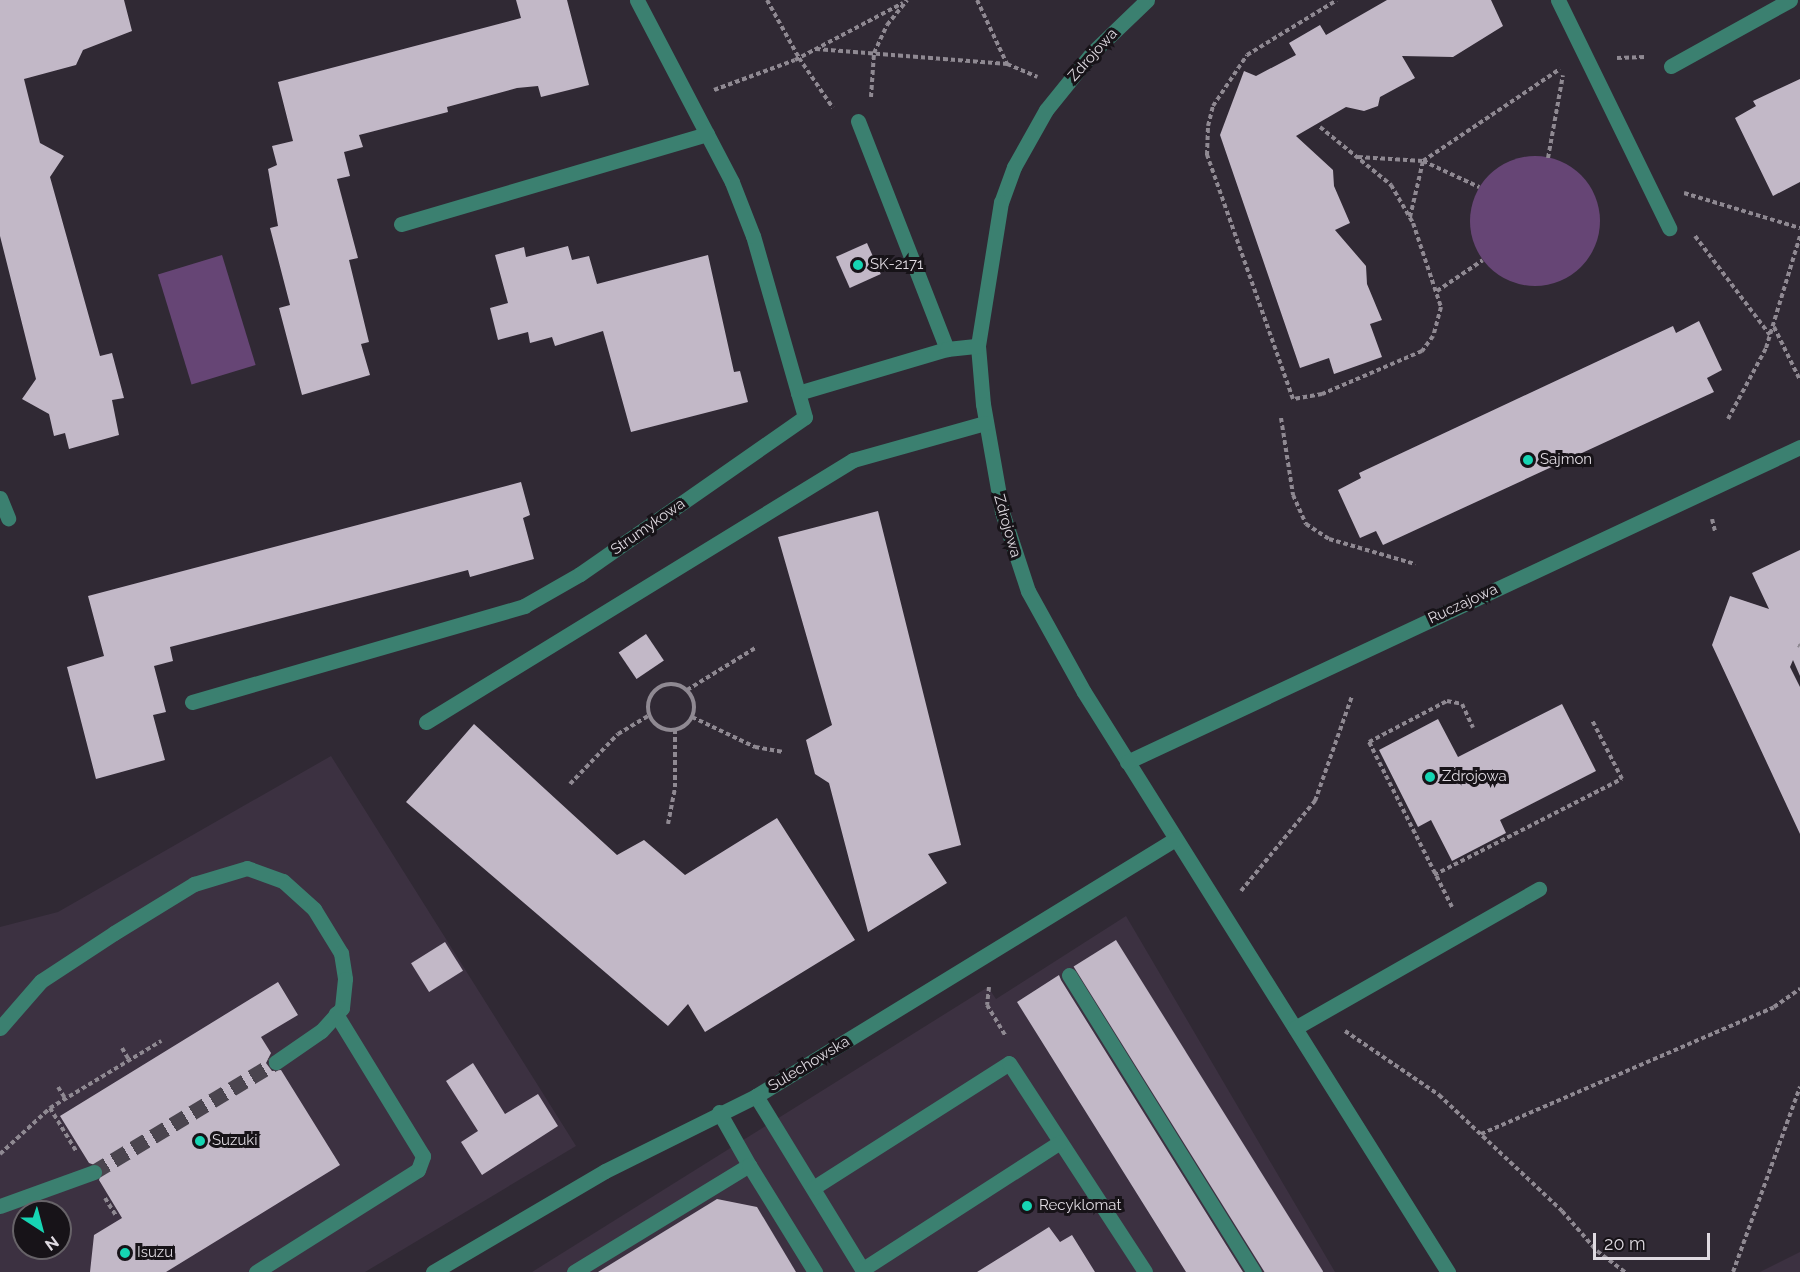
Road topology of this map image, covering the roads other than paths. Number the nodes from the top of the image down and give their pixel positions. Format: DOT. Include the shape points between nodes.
graph roads {
  1 [pos="637,0"];
  2 [pos="1147,0"];
  3 [pos="1558,0"];
  4 [pos="1790,0"];
  5 [pos="1671,66"];
  6 [pos="858,121"];
  7 [pos="707,134"];
  8 [pos="401,224"];
  9 [pos="1669,228"];
  10 [pos="978,346"];
  11 [pos="947,349"];
  12 [pos="798,393"];
  13 [pos="985,423"];
  14 [pos="1800,447"];
  15 [pos="0,498"];
  16 [pos="8,518"];
  17 [pos="192,702"];
  18 [pos="426,722"];
  19 [pos="1127,762"];
  20 [pos="1175,839"];
  21 [pos="1539,889"];
  22 [pos="1069,975"];
  23 [pos="336,1014"];
  24 [pos="0,1028"];
  25 [pos="1295,1028"];
  26 [pos="276,1062"];
  27 [pos="756,1096"];
  28 [pos="719,1112"];
  29 [pos="1060,1142"];
  30 [pos="749,1165"];
  31 [pos="94,1172"];
  32 [pos="813,1188"];
  33 [pos="0,1206"];
  34 [pos="864,1271"];
  35 [pos="256,1272"];
  36 [pos="433,1272"];
  37 [pos="574,1272"];
  38 [pos="814,1272"];
  39 [pos="1145,1272"];
  40 [pos="1254,1272"];
  41 [pos="1448,1272"];
  1 -- 7 [label="street, Strumykowa"];
  2 -- 10 [label="street, Zdrojowa" via="1060,93 1029,138 1001,202"];
  3 -- 9 [label="street"];
  4 -- 5 [label="street"];
  6 -- 11 [label="street"];
  7 -- 8 [label="street"];
  7 -- 12 [label="street, Strumykowa" via="753,236"];
  10 -- 11 [label="street"];
  10 -- 13 [label="street, Zdrojowa"];
  11 -- 12 [label="street"];
  12 -- 17 [label="street, Strumykowa" via="805,417 580,574 524,606"];
  13 -- 18 [label="street" via="853,460"];
  13 -- 19 [label="street, Zdrojowa" via="1002,512 1028,591"];
  14 -- 19 [label="street, Ruczajowa"];
  15 -- 16 [label="street"];
  19 -- 20 [label="street, Zdrojowa"];
  20 -- 25 [label="street, Zdrojowa"];
  20 -- 27 [label="street, Sulechowska"];
  21 -- 25 [label="street"];
  22 -- 40 [label="street"];
  23 -- 24 [label="street" via="342,1008 345,979 341,953 306,902 283,881 247,868 197,883 114,933 41,981"];
  23 -- 26 [label="street" via="321,1031"];
  23 -- 35 [label="street" via="423,1156 418,1170"];
  25 -- 41 [label="street, Zdrojowa"];
  27 -- 28 [label="street, Sulechowska"];
  27 -- 32 [label="street"];
  28 -- 30 [label="street"];
  28 -- 36 [label="street, Sulechowska" via="605,1171"];
  29 -- 32 [label="street" via="1009,1063"];
  29 -- 34 [label="street"];
  29 -- 39 [label="street"];
  30 -- 37 [label="street"];
  30 -- 38 [label="street"];
  31 -- 33 [label="street"];
  32 -- 34 [label="street"];
}
